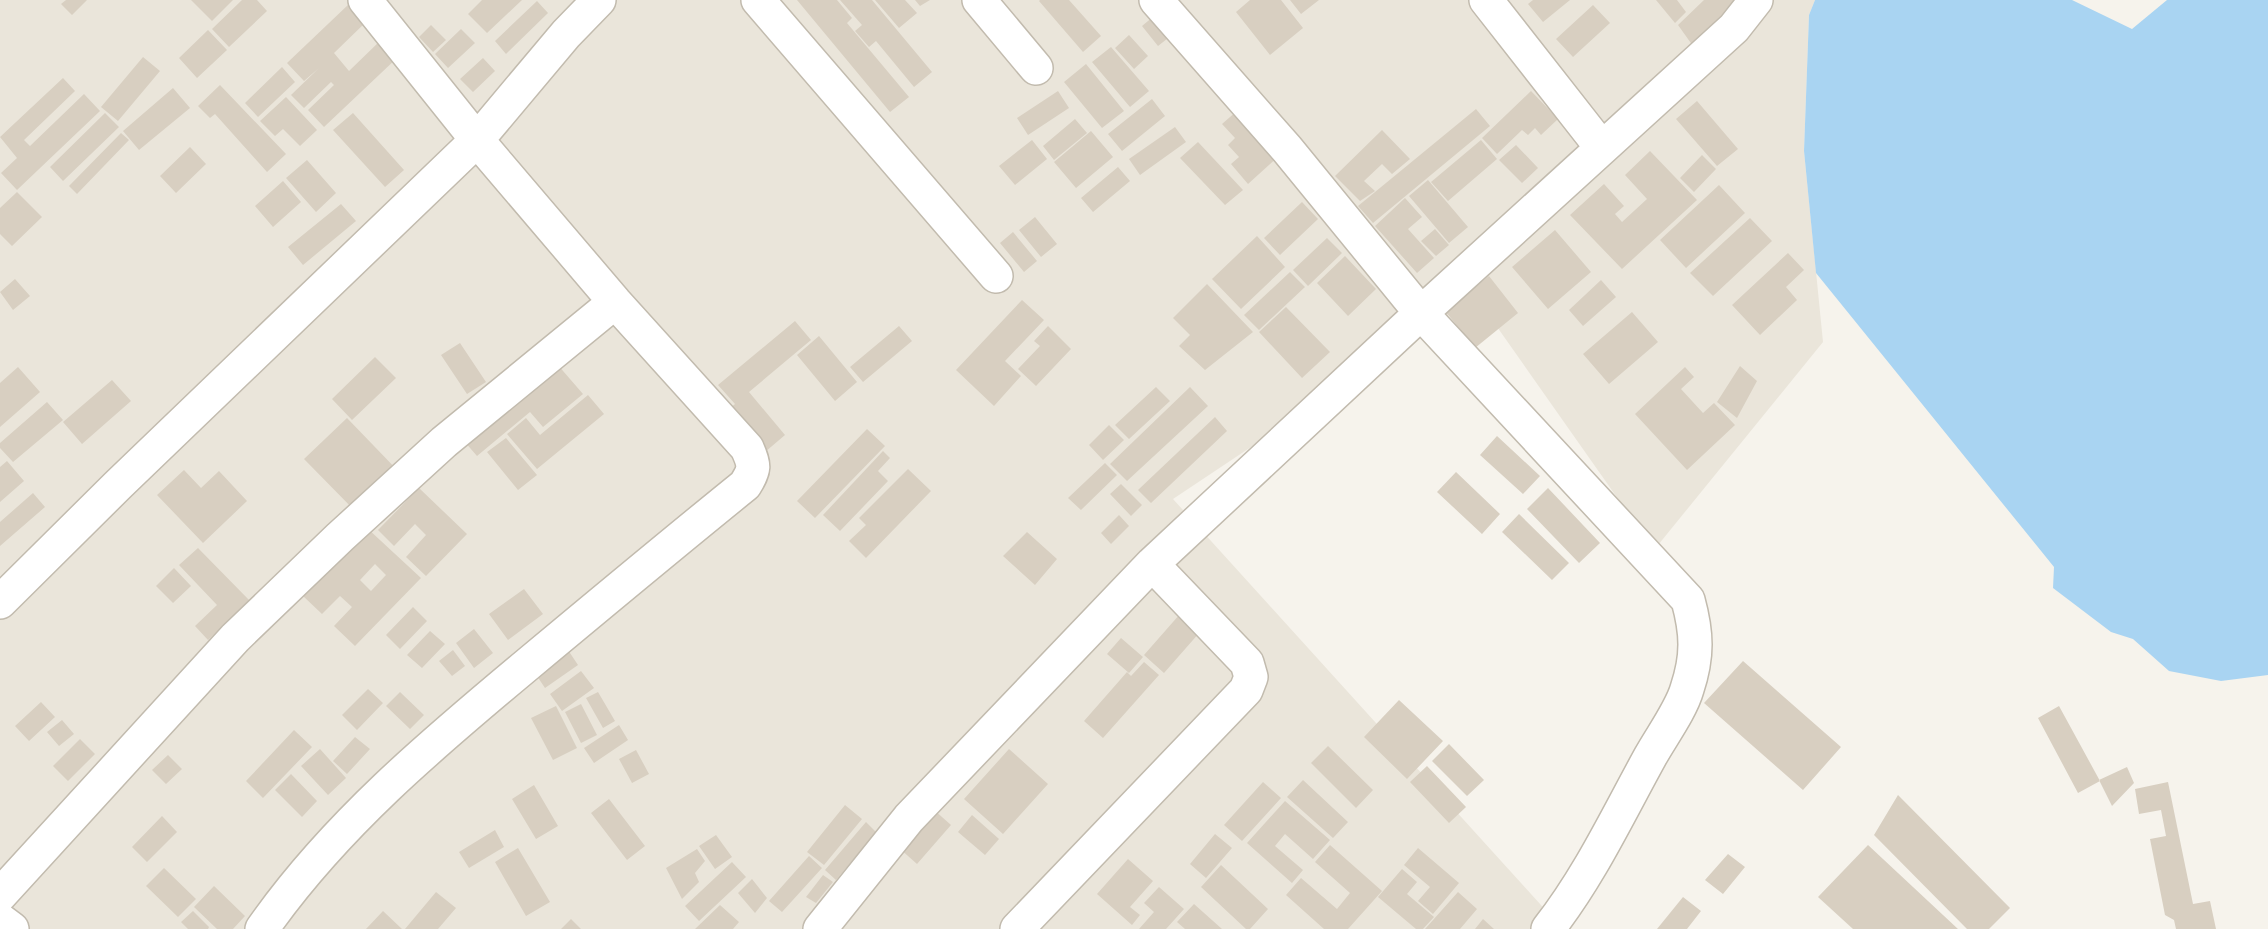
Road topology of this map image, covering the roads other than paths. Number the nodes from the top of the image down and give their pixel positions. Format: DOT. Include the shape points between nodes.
graph roads {
  1 [pos="365,0"];
  2 [pos="598,0"];
  3 [pos="758,0"];
  4 [pos="979,0"];
  5 [pos="1156,0"];
  6 [pos="1486,0"];
  7 [pos="1756,0"];
  8 [pos="1036,68"];
  9 [pos="477,140"];
  10 [pos="1602,148"];
  11 [pos="996,276"];
  12 [pos="615,302"];
  13 [pos="1421,313"];
  14 [pos="1152,564"];
  15 [pos="0,602"];
  16 [pos="0,895"];
  17 [pos="0,920"];
  18 [pos="12,929"];
  19 [pos="262,929"];
  20 [pos="820,929"];
  21 [pos="1017,929"];
  22 [pos="1548,929"];
  1 -- 9 [label="street"];
  2 -- 9 [label="street"];
  3 -- 11 [label="street"];
  4 -- 8 [label="street"];
  5 -- 13 [label="street" via="1287,149"];
  6 -- 10 [label="street"];
  7 -- 10 [label="street" via="1734,28"];
  9 -- 12 [label="street"];
  9 -- 15 [label="street"];
  10 -- 13 [label="street"];
  12 -- 16 [label="street" via="444,442 307,568 235,638"];
  12 -- 19 [label="street" via="747,448 753,472 745,485 475,708 360,811"];
  13 -- 14 [label="street"];
  13 -- 22 [label="street" via="1688,600 1695,626 1695,653 1687,691 1565,908"];
  14 -- 20 [label="street" via="909,818"];
  14 -- 21 [label="street" via="1247,663 1251,677 1246,690"];
  17 -- 18 [label="street"];
}
